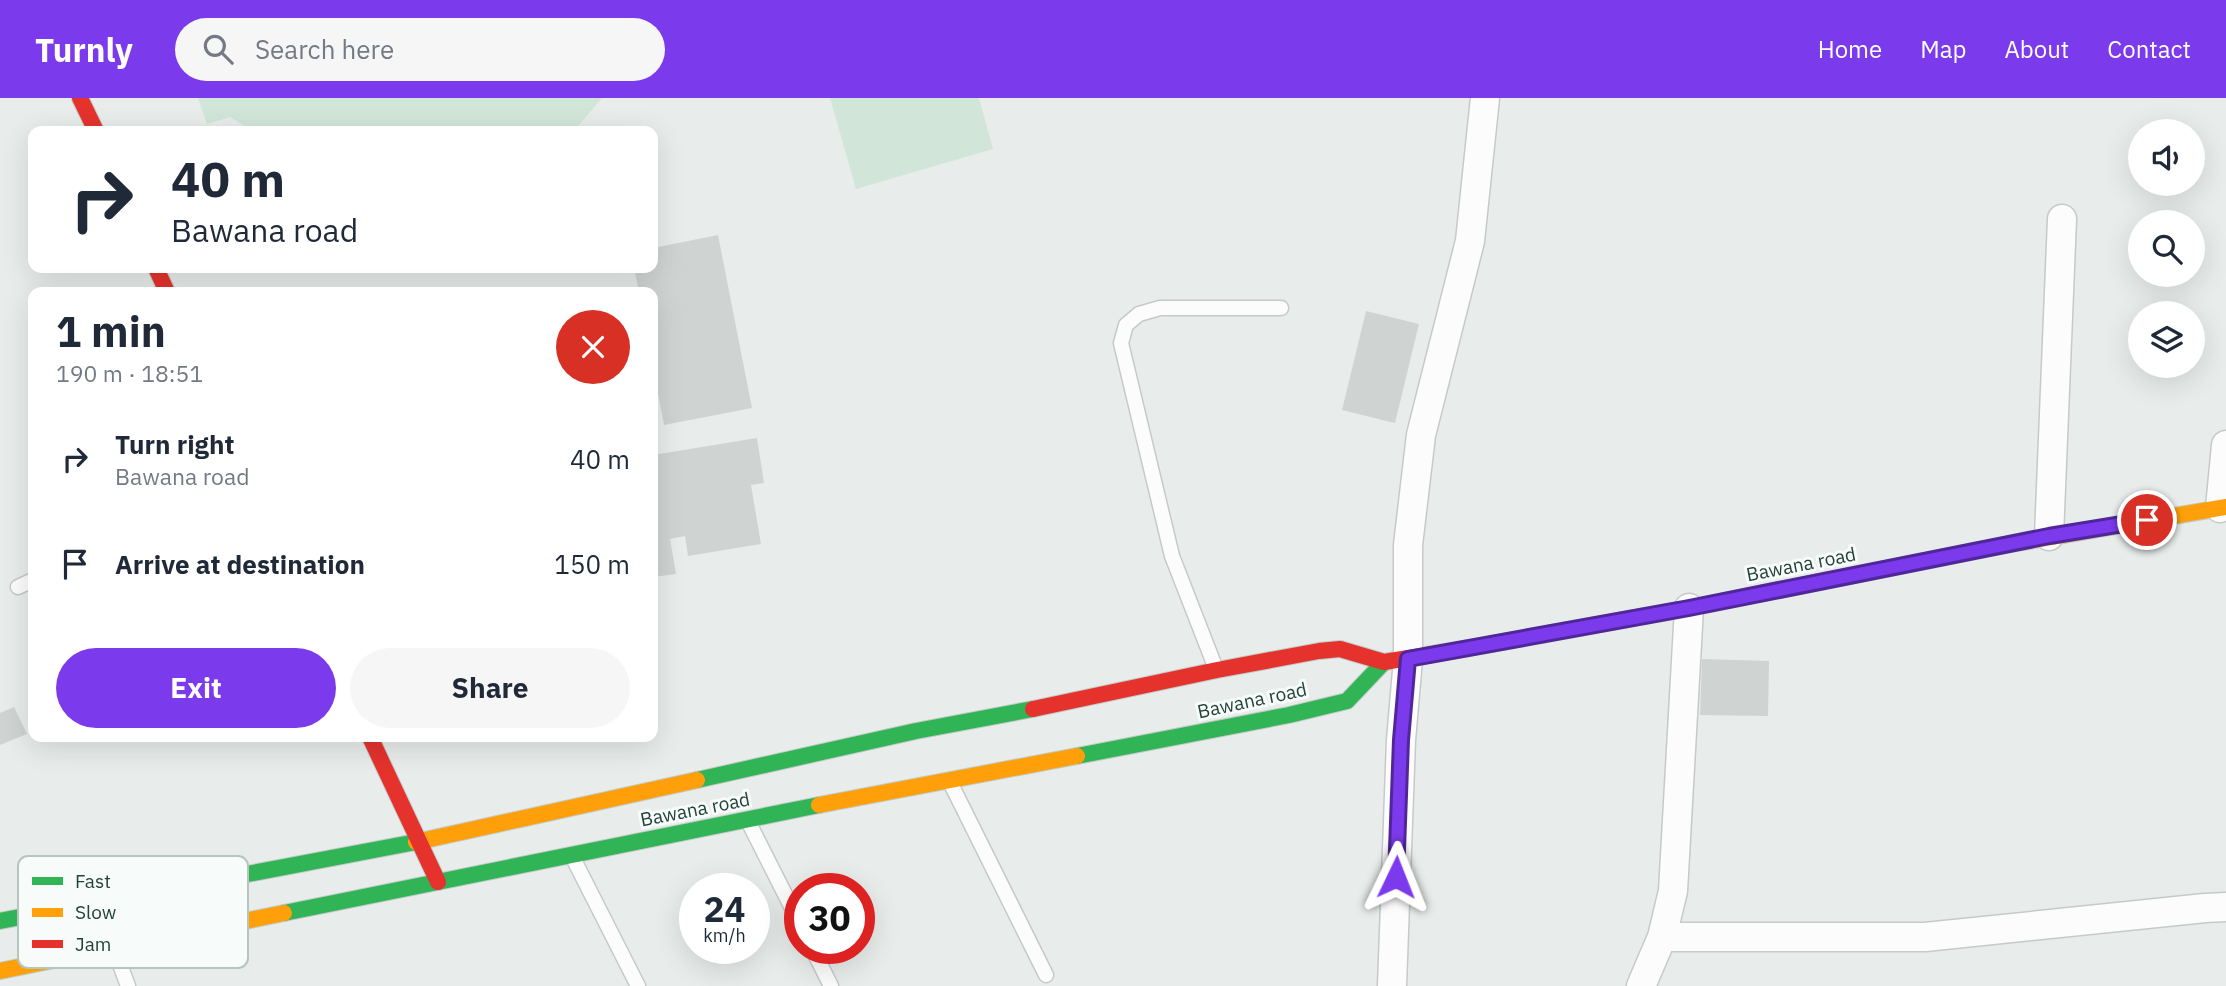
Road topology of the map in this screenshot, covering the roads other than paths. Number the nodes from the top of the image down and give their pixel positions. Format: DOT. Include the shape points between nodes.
graph roads {
  1 [pos="80,98"];
  2 [pos="1485,98"];
  3 [pos="94,126"];
  4 [pos="2063,219"];
  5 [pos="1281,309"];
  6 [pos="2226,445"];
  7 [pos="2223,507"];
  8 [pos="2049,536"];
  9 [pos="28,582"];
  10 [pos="18,587"];
  11 [pos="1689,608"];
  12 [pos="1396,660"];
  13 [pos="1217,670"];
  14 [pos="372,742"];
  15 [pos="949,781"];
  16 [pos="747,820"];
  17 [pos="419,841"];
  18 [pos="572,855"];
  19 [pos="248,873"];
  20 [pos="438,881"];
  21 [pos="784,893"];
  22 [pos="2226,908"];
  23 [pos="18,917"];
  24 [pos="0,920"];
  25 [pos="248,921"];
  26 [pos="1662,937"];
  27 [pos="820,964"];
  28 [pos="18,968"];
  29 [pos="122,968"];
  30 [pos="0,971"];
  31 [pos="1046,975"];
  32 [pos="128,986"];
  33 [pos="638,986"];
  34 [pos="831,986"];
  35 [pos="1392,986"];
  36 [pos="1640,986"];
  1 -- 3 [label="main road"];
  2 -- 12 [label="street" via="1470,241 1421,435"];
  4 -- 8 [label="street"];
  5 -- 13 [label="lane" via="1160,308 1139,314 1126,325 1121,343 1172,556"];
  6 -- 7 [label="street"];
  7 -- 8 [label="main road, Bawana road"];
  8 -- 11 [label="main road, Bawana road"];
  9 -- 10 [label="lane"];
  11 -- 12 [label="main road, Bawana road"];
  11 -- 26 [label="street" via="1673,891"];
  12 -- 13 [label="main road, Bawana road" via="1340,649"];
  12 -- 15 [label="main road, Bawana road" via="1347,701"];
  12 -- 35 [label="street" via="1401,740"];
  13 -- 17 [label="main road, Bawana road"];
  14 -- 17 [label="main road"];
  15 -- 16 [label="main road, Bawana road"];
  15 -- 31 [label="lane"];
  16 -- 18 [label="main road, Bawana road"];
  16 -- 21 [label="lane"];
  17 -- 19 [label="main road, Bawana road"];
  17 -- 20 [label="main road"];
  18 -- 20 [label="main road, Bawana road"];
  18 -- 33 [label="lane"];
  20 -- 25 [label="main road, Bawana road"];
  22 -- 26 [label="street" via="1925,937"];
  23 -- 24 [label="main road, Bawana road"];
  26 -- 36 [label="street"];
  27 -- 34 [label="lane"];
  28 -- 30 [label="main road, Bawana road"];
  29 -- 32 [label="lane"];
}
